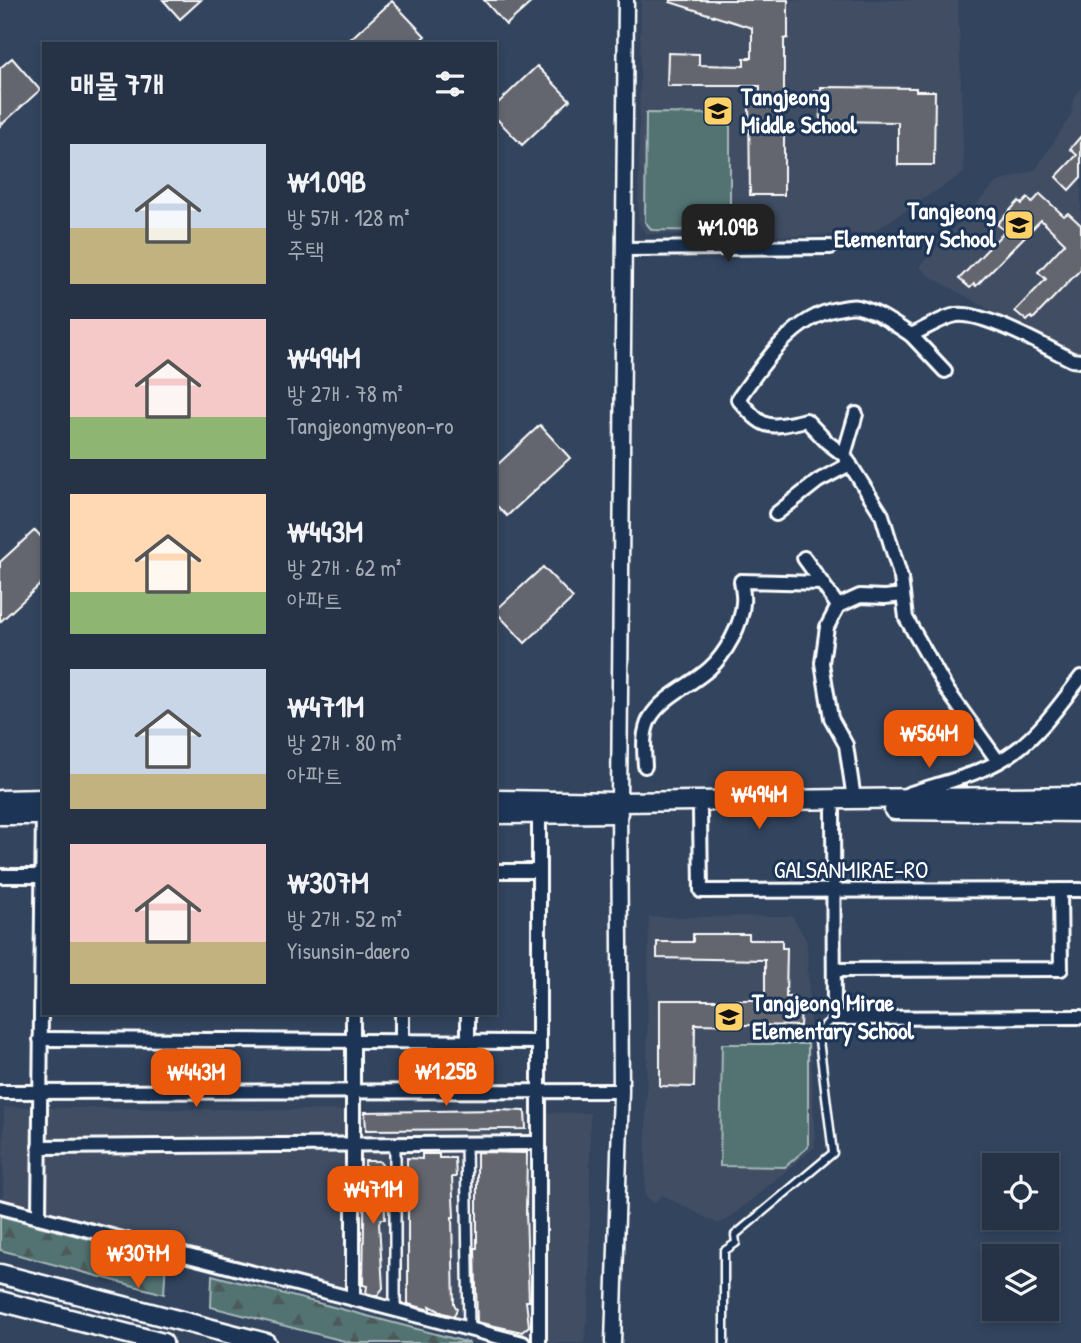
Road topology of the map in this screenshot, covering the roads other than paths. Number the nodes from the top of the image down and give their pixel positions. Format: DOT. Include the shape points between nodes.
graph roads {
  1 [pos="626,0"];
  2 [pos="831,247"];
  3 [pos="626,249"];
  4 [pos="911,335"];
  5 [pos="1081,361"];
  6 [pos="945,371"];
  7 [pos="856,414"];
  8 [pos="847,460"];
  9 [pos="776,514"];
  10 [pos="804,558"];
  11 [pos="822,583"];
  12 [pos="903,595"];
  13 [pos="838,606"];
  14 [pos="1081,677"];
  15 [pos="1081,692"];
  16 [pos="1062,702"];
  17 [pos="999,761"];
  18 [pos="645,766"];
  19 [pos="975,772"];
  20 [pos="1081,796"];
  21 [pos="980,797"];
  22 [pos="855,799"];
  23 [pos="0,800"];
  24 [pos="497,800"];
  25 [pos="895,804"];
  26 [pos="42,807"];
  27 [pos="42,807"];
  28 [pos="619,808"];
  29 [pos="833,811"];
  30 [pos="700,812"];
  31 [pos="1081,812"];
  32 [pos="497,814"];
  33 [pos="539,814"];
  34 [pos="0,816"];
  35 [pos="497,871"];
  36 [pos="539,871"];
  37 [pos="0,876"];
  38 [pos="42,876"];
  39 [pos="1060,890"];
  40 [pos="1081,890"];
  41 [pos="833,891"];
  42 [pos="834,970"];
  43 [pos="353,1015"];
  44 [pos="402,1015"];
  45 [pos="468,1015"];
  46 [pos="1081,1017"];
  47 [pos="834,1018"];
  48 [pos="40,1039"];
  49 [pos="353,1041"];
  50 [pos="402,1041"];
  51 [pos="468,1041"];
  52 [pos="538,1042"];
  53 [pos="353,1091"];
  54 [pos="538,1091"];
  55 [pos="621,1091"];
  56 [pos="0,1092"];
  57 [pos="40,1092"];
  58 [pos="466,1143"];
  59 [pos="538,1143"];
  60 [pos="352,1144"];
  61 [pos="395,1144"];
  62 [pos="39,1147"];
  63 [pos="0,1207"];
  64 [pos="38,1217"];
  65 [pos="0,1275"];
  66 [pos="353,1299"];
  67 [pos="0,1301"];
  68 [pos="395,1310"];
  69 [pos="469,1329"];
  70 [pos="163,1343"];
  71 [pos="266,1343"];
  72 [pos="523,1343"];
  73 [pos="539,1343"];
  74 [pos="613,1343"];
  75 [pos="724,1343"];
  1 -- 3 [label="street"];
  2 -- 3 [label="street"];
  3 -- 28 [label="street"];
  4 -- 5 [label="street" via="955,315 971,315"];
  4 -- 6 [label="street"];
  4 -- 8 [label="street" via="877,313 855,306 828,311 799,325 738,399 766,426 806,420"];
  7 -- 8 [label="street"];
  8 -- 9 [label="street"];
  8 -- 12 [label="street" via="882,515"];
  10 -- 11 [label="street"];
  11 -- 13 [label="street"];
  11 -- 18 [label="street" via="741,581 743,603 733,635 710,669 650,718 644,741"];
  12 -- 13 [label="street" via="860,596"];
  12 -- 17 [label="street" via="906,618 947,690"];
  13 -- 22 [label="street" via="827,627 822,663 831,718 846,746"];
  14 -- 16 [label="street"];
  15 -- 16 [label="street"];
  16 -- 17 [label="street" via="1017,750"];
  17 -- 19 [label="street"];
  19 -- 21 [label="street" via="969,785"];
  19 -- 25 [label="street"];
  20 -- 21 [label="main road"];
  21 -- 25 [label="main road"];
  22 -- 25 [label="main road"];
  22 -- 28 [label="main road"];
  23 -- 26 [label="main road"];
  24 -- 28 [label="main road"];
  25 -- 29 [label="main road"];
  25 -- 31 [label="main road"];
  27 -- 34 [label="main road"];
  28 -- 30 [label="main road"];
  28 -- 33 [label="main road"];
  28 -- 55 [label="street"];
  29 -- 30 [label="main road"];
  29 -- 41 [label="street"];
  30 -- 41 [label="street, GALSANMIRAE-RO" via="701,891"];
  32 -- 33 [label="main road"];
  33 -- 36 [label="street"];
  35 -- 36 [label="street"];
  36 -- 52 [label="street"];
  37 -- 38 [label="street"];
  38 -- 48 [label="street"];
  39 -- 40 [label="street, GALSANMIRAE-RO"];
  39 -- 41 [label="street, GALSANMIRAE-RO"];
  39 -- 42 [label="street" via="1060,969"];
  41 -- 42 [label="street"];
  42 -- 47 [label="street"];
  43 -- 49 [label="street"];
  44 -- 50 [label="street"];
  45 -- 51 [label="street"];
  46 -- 47 [label="street"];
  47 -- 75 [label="lane" via="819,1040 833,1153 736,1235 736,1243 724,1251"];
  48 -- 49 [label="street"];
  48 -- 57 [label="street"];
  49 -- 50 [label="street"];
  49 -- 53 [label="street"];
  50 -- 51 [label="street"];
  51 -- 52 [label="street"];
  52 -- 54 [label="street"];
  53 -- 54 [label="street"];
  53 -- 57 [label="street"];
  53 -- 60 [label="street"];
  54 -- 55 [label="street"];
  54 -- 59 [label="street"];
  55 -- 74 [label="street"];
  56 -- 57 [label="street"];
  57 -- 62 [label="street"];
  58 -- 59 [label="street"];
  58 -- 61 [label="street"];
  58 -- 69 [label="street"];
  59 -- 73 [label="street"];
  60 -- 61 [label="street"];
  60 -- 62 [label="street"];
  60 -- 66 [label="street"];
  61 -- 68 [label="street"];
  62 -- 64 [label="street"];
  63 -- 64 [label="street"];
  64 -- 66 [label="street"];
  65 -- 71 [label="main road"];
  66 -- 68 [label="street"];
  67 -- 70 [label="main road"];
  68 -- 69 [label="street"];
  69 -- 72 [label="street"];
}
